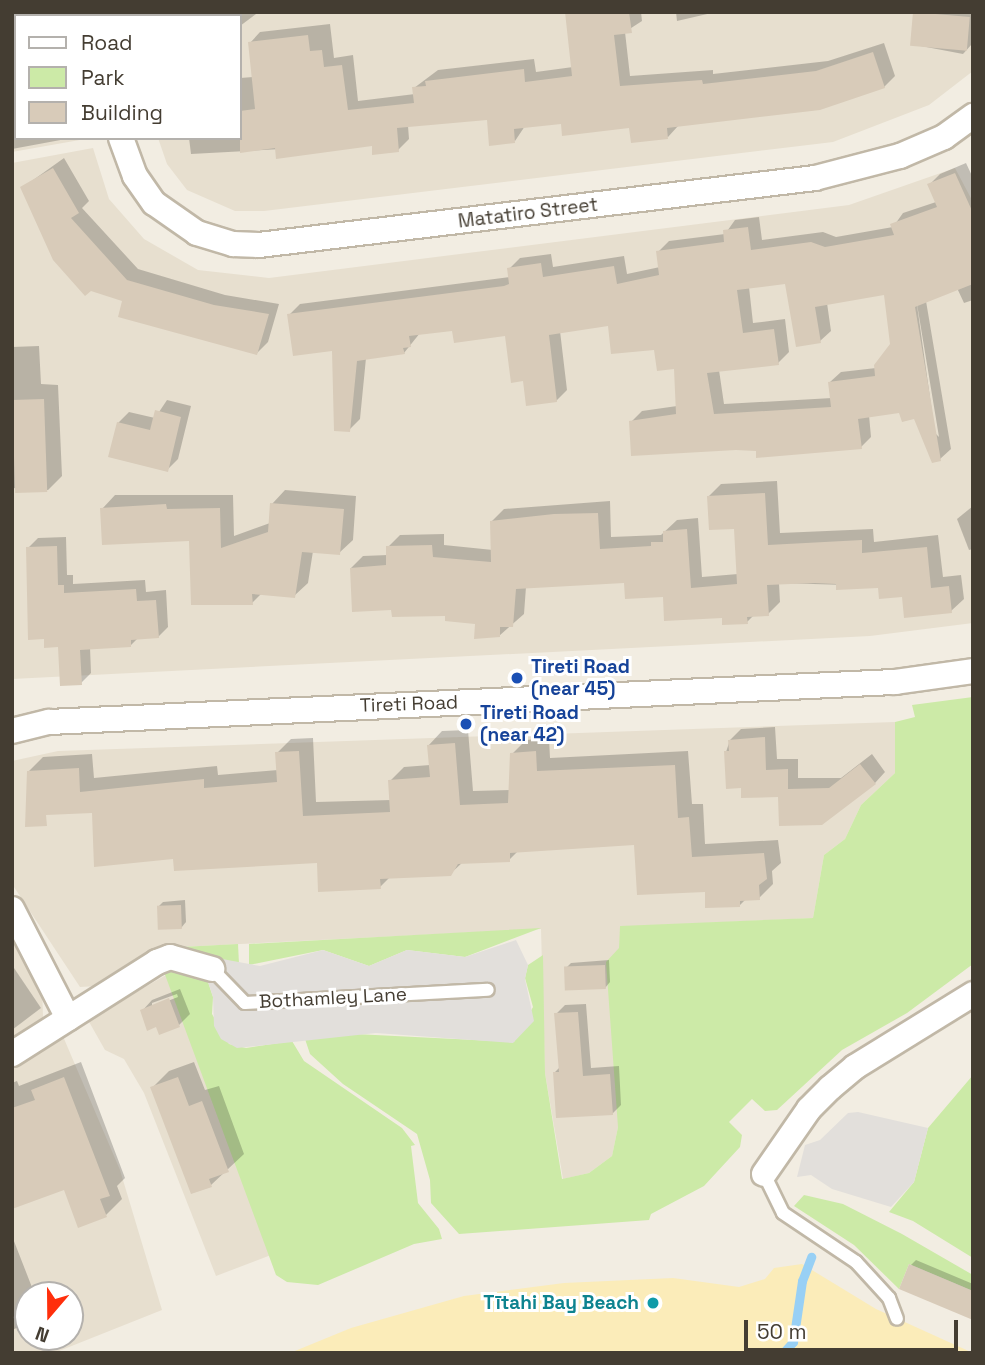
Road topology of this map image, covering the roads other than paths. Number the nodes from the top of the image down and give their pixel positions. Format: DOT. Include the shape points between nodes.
graph roads {
  1 [pos="973,116"];
  2 [pos="122,140"];
  3 [pos="973,671"];
  4 [pos="12,731"];
  5 [pos="12,909"];
  6 [pos="212,969"];
  7 [pos="488,990"];
  8 [pos="973,994"];
  9 [pos="68,1018"];
  10 [pos="12,1054"];
  11 [pos="764,1174"];
  12 [pos="897,1319"];
  1 -- 2 [label="street, Matatiro Street" via="944,136 900,156 814,178 259,245 233,244 197,233 154,203 135,176"];
  3 -- 4 [label="street, Tireti Road" via="895,682 49,722"];
  5 -- 9 [label="street"];
  6 -- 7 [label="lane, Bothamley Lane" via="245,1003"];
  6 -- 9 [label="street, Bothamley Lane" via="170,957"];
  8 -- 11 [label="street" via="855,1067 830,1088 809,1109"];
  9 -- 10 [label="street, Bothamley Lane"];
  11 -- 12 [label="lane" via="783,1213 856,1262 889,1298"];
}
